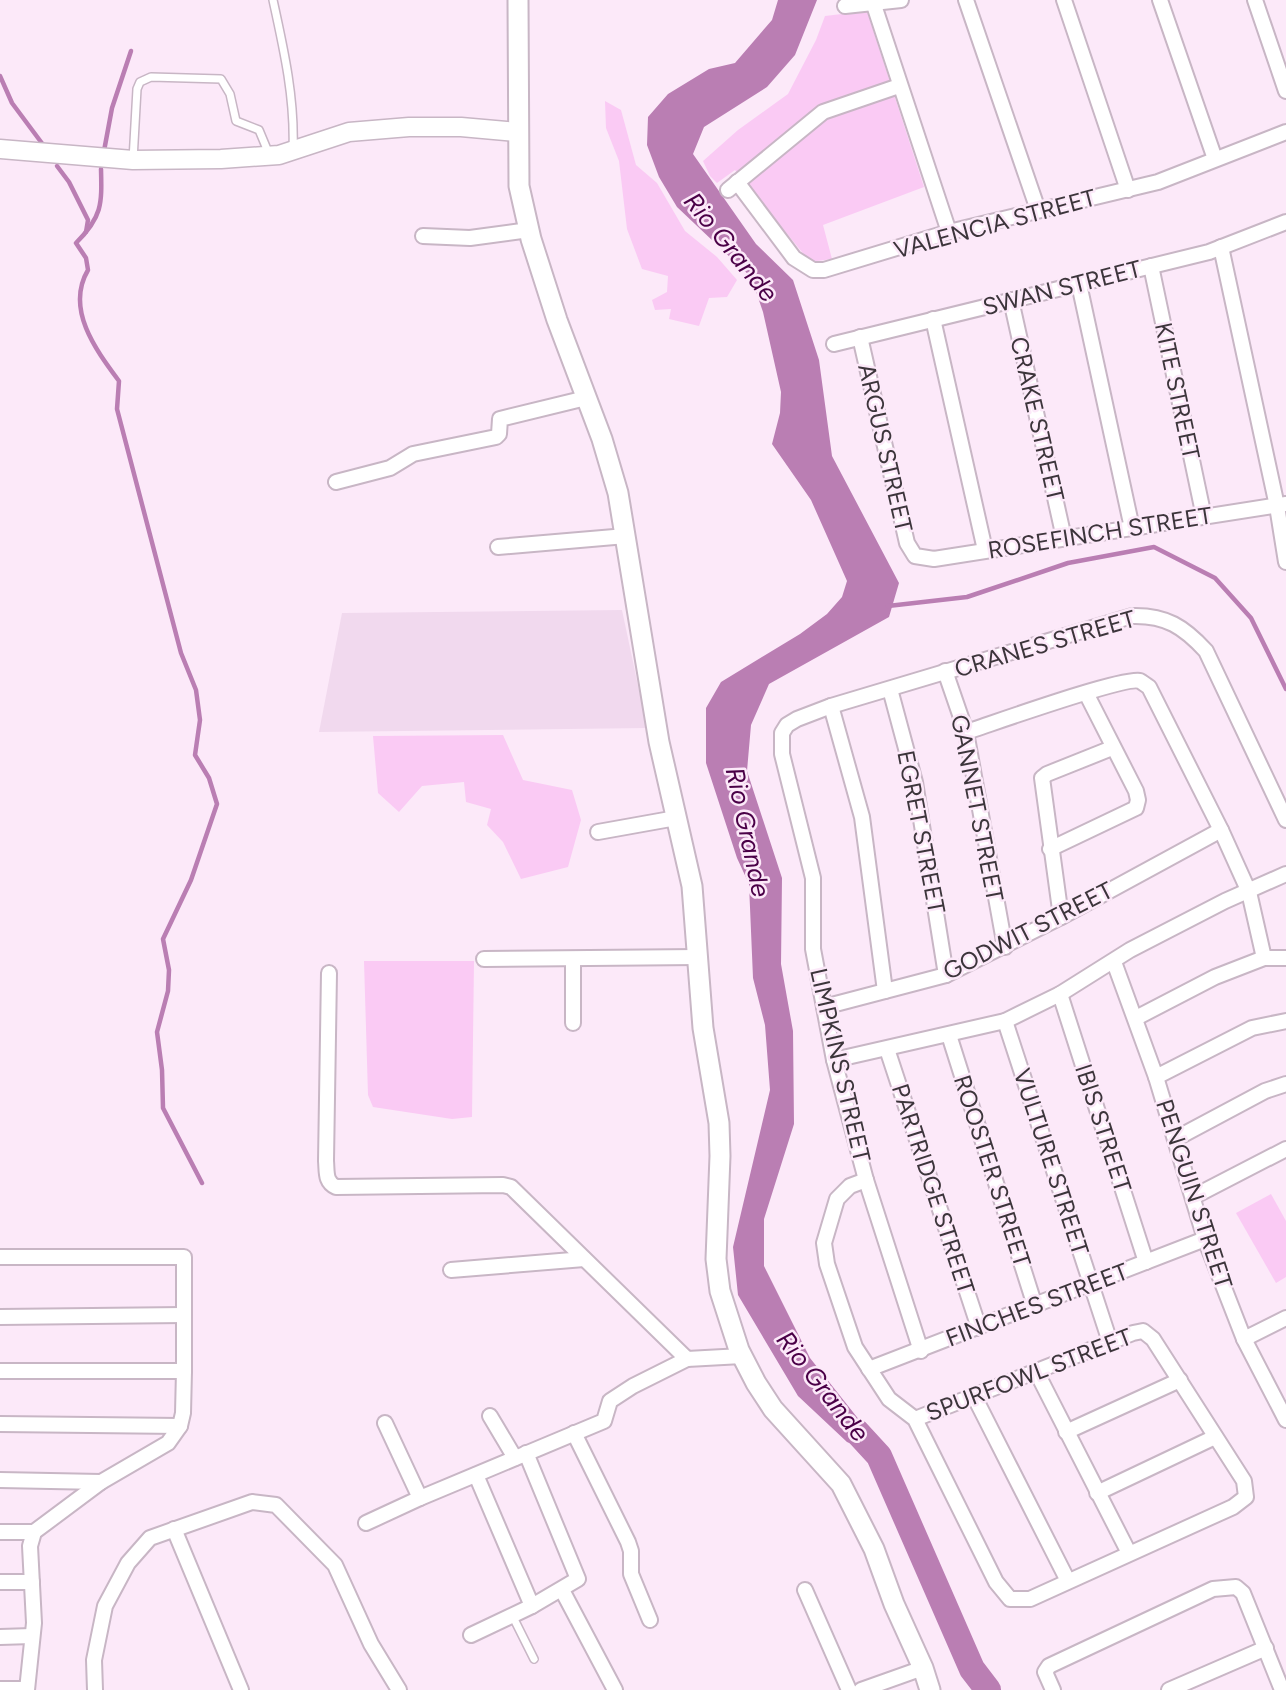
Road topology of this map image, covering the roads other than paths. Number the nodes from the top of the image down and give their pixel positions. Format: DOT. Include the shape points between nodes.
graph roads {
  1 [pos="273,0"];
  2 [pos="518,0"];
  3 [pos="901,0"];
  4 [pos="966,0"];
  5 [pos="1065,0"];
  6 [pos="1160,0"];
  7 [pos="1255,0"];
  8 [pos="873,2"];
  9 [pos="845,6"];
  10 [pos="900,86"];
  11 [pos="1286,91"];
  12 [pos="517,132"];
  13 [pos="1286,132"];
  14 [pos="0,149"];
  15 [pos="293,151"];
  16 [pos="269,156"];
  17 [pos="1214,159"];
  18 [pos="133,160"];
  19 [pos="1128,190"];
  20 [pos="1038,210"];
  21 [pos="1286,223"];
  22 [pos="529,230"];
  23 [pos="948,232"];
  24 [pos="423,236"];
  25 [pos="1221,247"];
  26 [pos="1152,266"];
  27 [pos="1079,284"];
  28 [pos="1011,300"];
  29 [pos="933,319"];
  30 [pos="860,337"];
  31 [pos="834,344"];
  32 [pos="586,398"];
  33 [pos="336,482"];
  34 [pos="1281,505"];
  35 [pos="1203,517"];
  36 [pos="1132,528"];
  37 [pos="625,536"];
  38 [pos="1064,538"];
  39 [pos="498,547"];
  40 [pos="985,550"];
  41 [pos="915,556"];
  42 [pos="1286,562"];
  43 [pos="946,671"];
  44 [pos="890,689"];
  45 [pos="1086,693"];
  46 [pos="831,706"];
  47 [pos="966,732"];
  48 [pos="782,733"];
  49 [pos="1112,748"];
  50 [pos="676,818"];
  51 [pos="1286,820"];
  52 [pos="1221,830"];
  53 [pos="598,832"];
  54 [pos="1050,849"];
  55 [pos="1286,874"];
  56 [pos="1249,892"];
  57 [pos="1061,917"];
  58 [pos="1005,947"];
  59 [pos="698,957"];
  60 [pos="1264,958"];
  61 [pos="1286,958"];
  62 [pos="573,959"];
  63 [pos="484,960"];
  64 [pos="1114,962"];
  65 [pos="329,973"];
  66 [pos="946,975"];
  67 [pos="885,991"];
  68 [pos="1060,994"];
  69 [pos="824,1007"];
  70 [pos="1136,1018"];
  71 [pos="1005,1021"];
  72 [pos="1286,1021"];
  73 [pos="573,1023"];
  74 [pos="949,1035"];
  75 [pos="887,1049"];
  76 [pos="834,1060"];
  77 [pos="1156,1077"];
  78 [pos="1286,1084"];
  79 [pos="1175,1139"];
  80 [pos="1286,1149"];
  81 [pos="866,1180"];
  82 [pos="1194,1197"];
  83 [pos="1205,1239"];
  84 [pos="0,1257"];
  85 [pos="584,1259"];
  86 [pos="1146,1262"];
  87 [pos="451,1270"];
  88 [pos="1091,1284"];
  89 [pos="1035,1306"];
  90 [pos="184,1315"];
  91 [pos="0,1317"];
  92 [pos="1286,1318"];
  93 [pos="979,1328"];
  94 [pos="1244,1339"];
  95 [pos="1110,1342"];
  96 [pos="921,1351"];
  97 [pos="742,1356"];
  98 [pos="687,1359"];
  99 [pos="869,1369"];
  100 [pos="0,1371"];
  101 [pos="184,1371"];
  102 [pos="1036,1371"];
  103 [pos="1180,1380"];
  104 [pos="1286,1390"];
  105 [pos="974,1396"];
  106 [pos="1272,1396"];
  107 [pos="490,1416"];
  108 [pos="915,1419"];
  109 [pos="1286,1420"];
  110 [pos="384,1423"];
  111 [pos="0,1424"];
  112 [pos="180,1426"];
  113 [pos="1066,1432"];
  114 [pos="574,1433"];
  115 [pos="1215,1437"];
  116 [pos="520,1455"];
  117 [pos="476,1475"];
  118 [pos="0,1480"];
  119 [pos="101,1482"];
  120 [pos="1097,1493"];
  121 [pos="420,1498"];
  122 [pos="366,1524"];
  123 [pos="174,1529"];
  124 [pos="0,1532"];
  125 [pos="34,1532"];
  126 [pos="1129,1553"];
  127 [pos="1068,1581"];
  128 [pos="0,1582"];
  129 [pos="32,1582"];
  130 [pos="562,1590"];
  131 [pos="805,1590"];
  132 [pos="531,1606"];
  133 [pos="512,1614"];
  134 [pos="650,1620"];
  135 [pos="471,1635"];
  136 [pos="32,1636"];
  137 [pos="0,1637"];
  138 [pos="1266,1648"];
  139 [pos="534,1660"];
  140 [pos="923,1668"];
  141 [pos="0,1689"];
  142 [pos="27,1689"];
  143 [pos="95,1690"];
  144 [pos="241,1690"];
  145 [pos="399,1690"];
  146 [pos="615,1690"];
  147 [pos="849,1690"];
  148 [pos="861,1690"];
  149 [pos="930,1690"];
  150 [pos="1053,1690"];
  151 [pos="1168,1690"];
  152 [pos="1282,1690"];
  1 -- 15 [label="lane" via="292,102"];
  2 -- 12 [label="main road"];
  3 -- 8 [label="street"];
  4 -- 20 [label="street"];
  5 -- 19 [label="street"];
  6 -- 17 [label="street"];
  7 -- 11 [label="street"];
  8 -- 9 [label="street"];
  8 -- 10 [label="street"];
  10 -- 23 [label="street"];
  10 -- 23 [label="street, VALENCIA STREET" via="822,113 732,186 794,258 813,270 838,268"];
  12 -- 15 [label="street" via="409,127 349,132"];
  12 -- 22 [label="main road" via="519,186"];
  13 -- 17 [label="street, VALENCIA STREET"];
  14 -- 18 [label="street"];
  15 -- 16 [label="street"];
  16 -- 18 [label="street"];
  16 -- 18 [label="lane" via="262,133 236,121 221,79 150,78 140,82 138,89"];
  17 -- 19 [label="street, VALENCIA STREET"];
  19 -- 20 [label="street, VALENCIA STREET"];
  20 -- 23 [label="street, VALENCIA STREET"];
  21 -- 25 [label="street, SWAN STREET"];
  22 -- 24 [label="street" via="470,238"];
  22 -- 32 [label="main road"];
  25 -- 26 [label="street, SWAN STREET"];
  25 -- 34 [label="street"];
  26 -- 27 [label="street, SWAN STREET"];
  26 -- 35 [label="street, KITE STREET"];
  27 -- 28 [label="street, SWAN STREET"];
  27 -- 36 [label="street"];
  28 -- 29 [label="street, SWAN STREET"];
  28 -- 38 [label="street, CRAKE STREET"];
  29 -- 30 [label="street, SWAN STREET"];
  29 -- 40 [label="street"];
  30 -- 31 [label="street, SWAN STREET"];
  30 -- 41 [label="street, ARGUS STREET" via="907,543"];
  32 -- 33 [label="street" via="504,417 496,437 413,454 390,468"];
  32 -- 37 [label="main road" via="618,493"];
  34 -- 35 [label="street, ROSEFINCH STREET"];
  34 -- 42 [label="street"];
  35 -- 36 [label="street, ROSEFINCH STREET"];
  36 -- 38 [label="street, ROSEFINCH STREET"];
  37 -- 39 [label="street"];
  37 -- 50 [label="main road"];
  38 -- 40 [label="street, ROSEFINCH STREET"];
  40 -- 41 [label="street, ROSEFINCH STREET" via="934,559"];
  43 -- 44 [label="street, CRANES STREET"];
  43 -- 47 [label="street, GANNET STREET"];
  43 -- 51 [label="street, CRANES STREET" via="1132,616 1154,616 1191,635 1206,651"];
  44 -- 46 [label="street, CRANES STREET"];
  44 -- 66 [label="street, EGRET STREET" via="915,782"];
  45 -- 47 [label="street"];
  45 -- 49 [label="street"];
  45 -- 52 [label="street" via="1131,681 1149,687"];
  46 -- 48 [label="street, CRANES STREET" via="797,719"];
  46 -- 67 [label="street" via="862,817"];
  47 -- 58 [label="street, GANNET STREET"];
  48 -- 69 [label="street, LIMPKINS STREET" via="782,754 813,878 813,949"];
  49 -- 54 [label="street" via="1042,778"];
  49 -- 54 [label="street" via="1136,791 1136,808"];
  50 -- 53 [label="street"];
  50 -- 59 [label="main road" via="692,886"];
  52 -- 56 [label="street"];
  52 -- 57 [label="street, GODWIT STREET"];
  54 -- 57 [label="street"];
  55 -- 56 [label="street"];
  56 -- 60 [label="street"];
  56 -- 64 [label="street"];
  57 -- 58 [label="street, GODWIT STREET"];
  58 -- 66 [label="street, GODWIT STREET"];
  59 -- 62 [label="street"];
  59 -- 97 [label="main road" via="719,1123 716,1259 720,1291"];
  60 -- 61 [label="street"];
  60 -- 70 [label="street" via="1215,977"];
  62 -- 63 [label="street"];
  62 -- 73 [label="street"];
  64 -- 68 [label="street"];
  64 -- 70 [label="street, PENGUIN STREET"];
  65 -- 85 [label="street" via="326,1161 330,1184 512,1186"];
  66 -- 67 [label="street, GODWIT STREET"];
  67 -- 69 [label="street, GODWIT STREET"];
  68 -- 71 [label="street"];
  68 -- 86 [label="street, IBIS STREET"];
  69 -- 76 [label="street, LIMPKINS STREET"];
  70 -- 77 [label="street, PENGUIN STREET"];
  71 -- 74 [label="street"];
  71 -- 88 [label="street, VULTURE STREET"];
  72 -- 77 [label="street" via="1252,1028"];
  74 -- 75 [label="street"];
  74 -- 89 [label="street, ROOSTER STREET"];
  75 -- 76 [label="street"];
  75 -- 93 [label="street, PARTRIDGE STREET"];
  76 -- 81 [label="street, LIMPKINS STREET"];
  77 -- 79 [label="street, PENGUIN STREET"];
  78 -- 79 [label="street"];
  79 -- 82 [label="street, PENGUIN STREET"];
  80 -- 82 [label="street"];
  81 -- 96 [label="street, LIMPKINS STREET"];
  81 -- 99 [label="street" via="850,1186 837,1199 823,1249 855,1347"];
  82 -- 83 [label="street, PENGUIN STREET"];
  83 -- 86 [label="street, FINCHES STREET"];
  83 -- 94 [label="street, PENGUIN STREET"];
  84 -- 90 [label="street" via="184,1257"];
  85 -- 87 [label="street"];
  85 -- 98 [label="street"];
  86 -- 88 [label="street, FINCHES STREET"];
  88 -- 89 [label="street, FINCHES STREET"];
  88 -- 95 [label="street, VULTURE STREET"];
  89 -- 93 [label="street, FINCHES STREET"];
  90 -- 91 [label="street"];
  90 -- 101 [label="street"];
  92 -- 94 [label="street"];
  93 -- 96 [label="street, FINCHES STREET"];
  94 -- 106 [label="street, PENGUIN STREET"];
  95 -- 102 [label="street, SPURFOWL STREET"];
  95 -- 103 [label="street, SPURFOWL STREET" via="1143,1331"];
  96 -- 99 [label="street, FINCHES STREET"];
  97 -- 98 [label="street"];
  97 -- 140 [label="main road" via="773,1409 841,1484 874,1549"];
  98 -- 114 [label="street" via="610,1401 604,1421"];
  99 -- 108 [label="street" via="889,1399"];
  100 -- 101 [label="street"];
  101 -- 112 [label="street"];
  102 -- 105 [label="street, SPURFOWL STREET"];
  102 -- 113 [label="street"];
  103 -- 113 [label="street"];
  103 -- 115 [label="street"];
  104 -- 106 [label="street"];
  105 -- 108 [label="street, SPURFOWL STREET"];
  105 -- 127 [label="street"];
  106 -- 109 [label="street, PENGUIN STREET"];
  107 -- 116 [label="street"];
  108 -- 127 [label="street" via="996,1581 1010,1599 1030,1599"];
  110 -- 121 [label="street"];
  111 -- 112 [label="street"];
  112 -- 119 [label="street" via="168,1443"];
  113 -- 120 [label="street"];
  114 -- 116 [label="street"];
  114 -- 134 [label="street" via="628,1542 631,1574"];
  115 -- 120 [label="street"];
  115 -- 126 [label="street" via="1244,1481 1246,1497"];
  116 -- 117 [label="street"];
  116 -- 130 [label="street" via="578,1576"];
  117 -- 121 [label="street"];
  117 -- 132 [label="street"];
  118 -- 119 [label="street"];
  119 -- 125 [label="street"];
  120 -- 126 [label="street"];
  121 -- 122 [label="street"];
  123 -- 143 [label="street" via="150,1538 128,1563 104,1606 94,1660"];
  123 -- 144 [label="street"];
  123 -- 145 [label="street" via="252,1502 276,1505 335,1565 371,1644"];
  124 -- 125 [label="street"];
  125 -- 129 [label="street"];
  126 -- 127 [label="street"];
  128 -- 129 [label="street"];
  129 -- 136 [label="street"];
  130 -- 132 [label="street"];
  130 -- 146 [label="street"];
  131 -- 147 [label="street"];
  132 -- 133 [label="street"];
  133 -- 135 [label="street"];
  133 -- 139 [label="lane"];
  136 -- 137 [label="street"];
  136 -- 142 [label="street"];
  138 -- 150 [label="street" via="1236,1587 1213,1590 1055,1662 1045,1672"];
  138 -- 151 [label="street"];
  138 -- 152 [label="street"];
  140 -- 148 [label="street"];
  140 -- 149 [label="main road"];
  141 -- 142 [label="street"];
}
